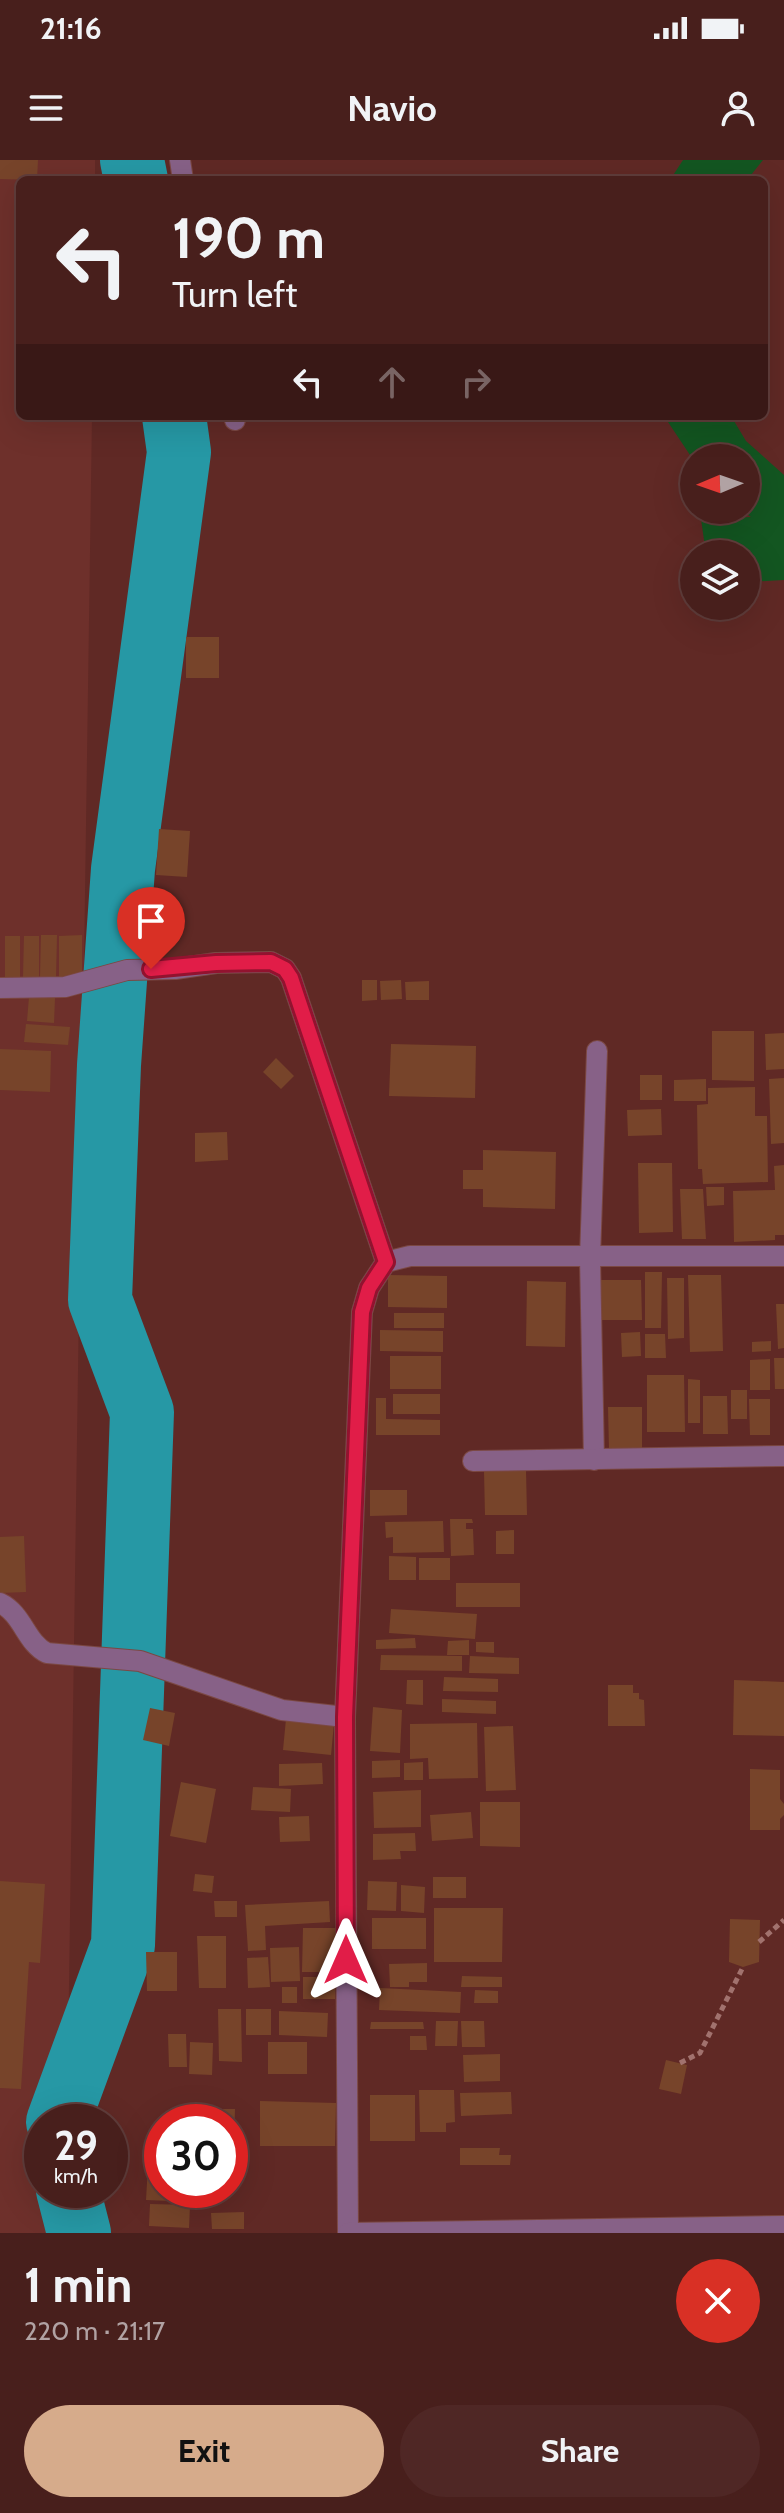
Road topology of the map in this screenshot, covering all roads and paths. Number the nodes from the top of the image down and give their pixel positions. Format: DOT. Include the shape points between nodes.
graph roads {
  1 [pos="0,988"];
  2 [pos="597,1051"];
  3 [pos="784,1256"];
  4 [pos="590,1258"];
  5 [pos="386,1262"];
  6 [pos="784,1456"];
  7 [pos="594,1460"];
  8 [pos="473,1461"];
  9 [pos="0,1603"];
  10 [pos="345,1717"];
  11 [pos="784,1920"];
  12 [pos="759,1942"];
  13 [pos="743,1967"];
  14 [pos="680,2063"];
  15 [pos="784,2226"];
  16 [pos="348,2233"];
  1 -- 5 [label="street" via="65,987 127,970 216,963 271,962 285,969"];
  2 -- 4 [label="street"];
  3 -- 4 [label="street"];
  4 -- 5 [label="street" via="410,1256"];
  4 -- 7 [label="street"];
  5 -- 10 [label="street" via="369,1288 362,1312"];
  6 -- 7 [label="street"];
  7 -- 8 [label="street"];
  9 -- 10 [label="street" via="18,1616 37,1648 47,1653 140,1661 282,1710"];
  10 -- 16 [label="street"];
  11 -- 12 [label="path"];
  13 -- 14 [label="path" via="700,2053"];
  15 -- 16 [label="street"];
}
